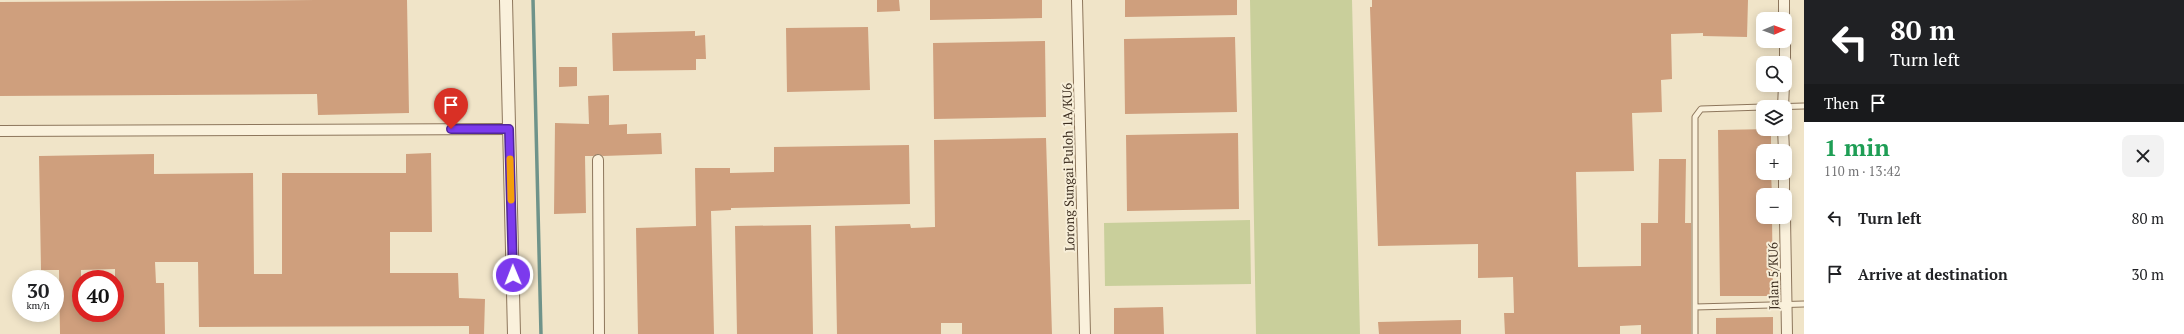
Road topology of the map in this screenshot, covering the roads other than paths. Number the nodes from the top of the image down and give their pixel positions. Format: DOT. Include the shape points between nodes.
graph roads {
  1 [pos="506,0"];
  2 [pos="1078,0"];
  3 [pos="1784,0"];
  4 [pos="1784,12"];
  5 [pos="1804,106"];
  6 [pos="1756,107"];
  7 [pos="1792,107"];
  8 [pos="509,129"];
  9 [pos="0,131"];
  10 [pos="598,160"];
  11 [pos="1785,224"];
  12 [pos="1786,304"];
  13 [pos="1804,304"];
  14 [pos="1695,307"];
  15 [pos="514,334"];
  16 [pos="599,334"];
  17 [pos="1085,334"];
  18 [pos="1695,334"];
  19 [pos="1787,334"];
  1 -- 8 [label="street"];
  2 -- 17 [label="street, Lorong Sungai Puloh 1A/KU6"];
  3 -- 4 [label="street"];
  5 -- 7 [label="lane"];
  6 -- 14 [label="lane" via="1701,109 1695,117"];
  8 -- 9 [label="street"];
  8 -- 15 [label="street"];
  10 -- 16 [label="street"];
  11 -- 12 [label="street, Jalan 5/KU6"];
  12 -- 13 [label="lane"];
  12 -- 14 [label="lane"];
  12 -- 19 [label="street, Jalan 5/KU6"];
  14 -- 18 [label="lane"];
}
